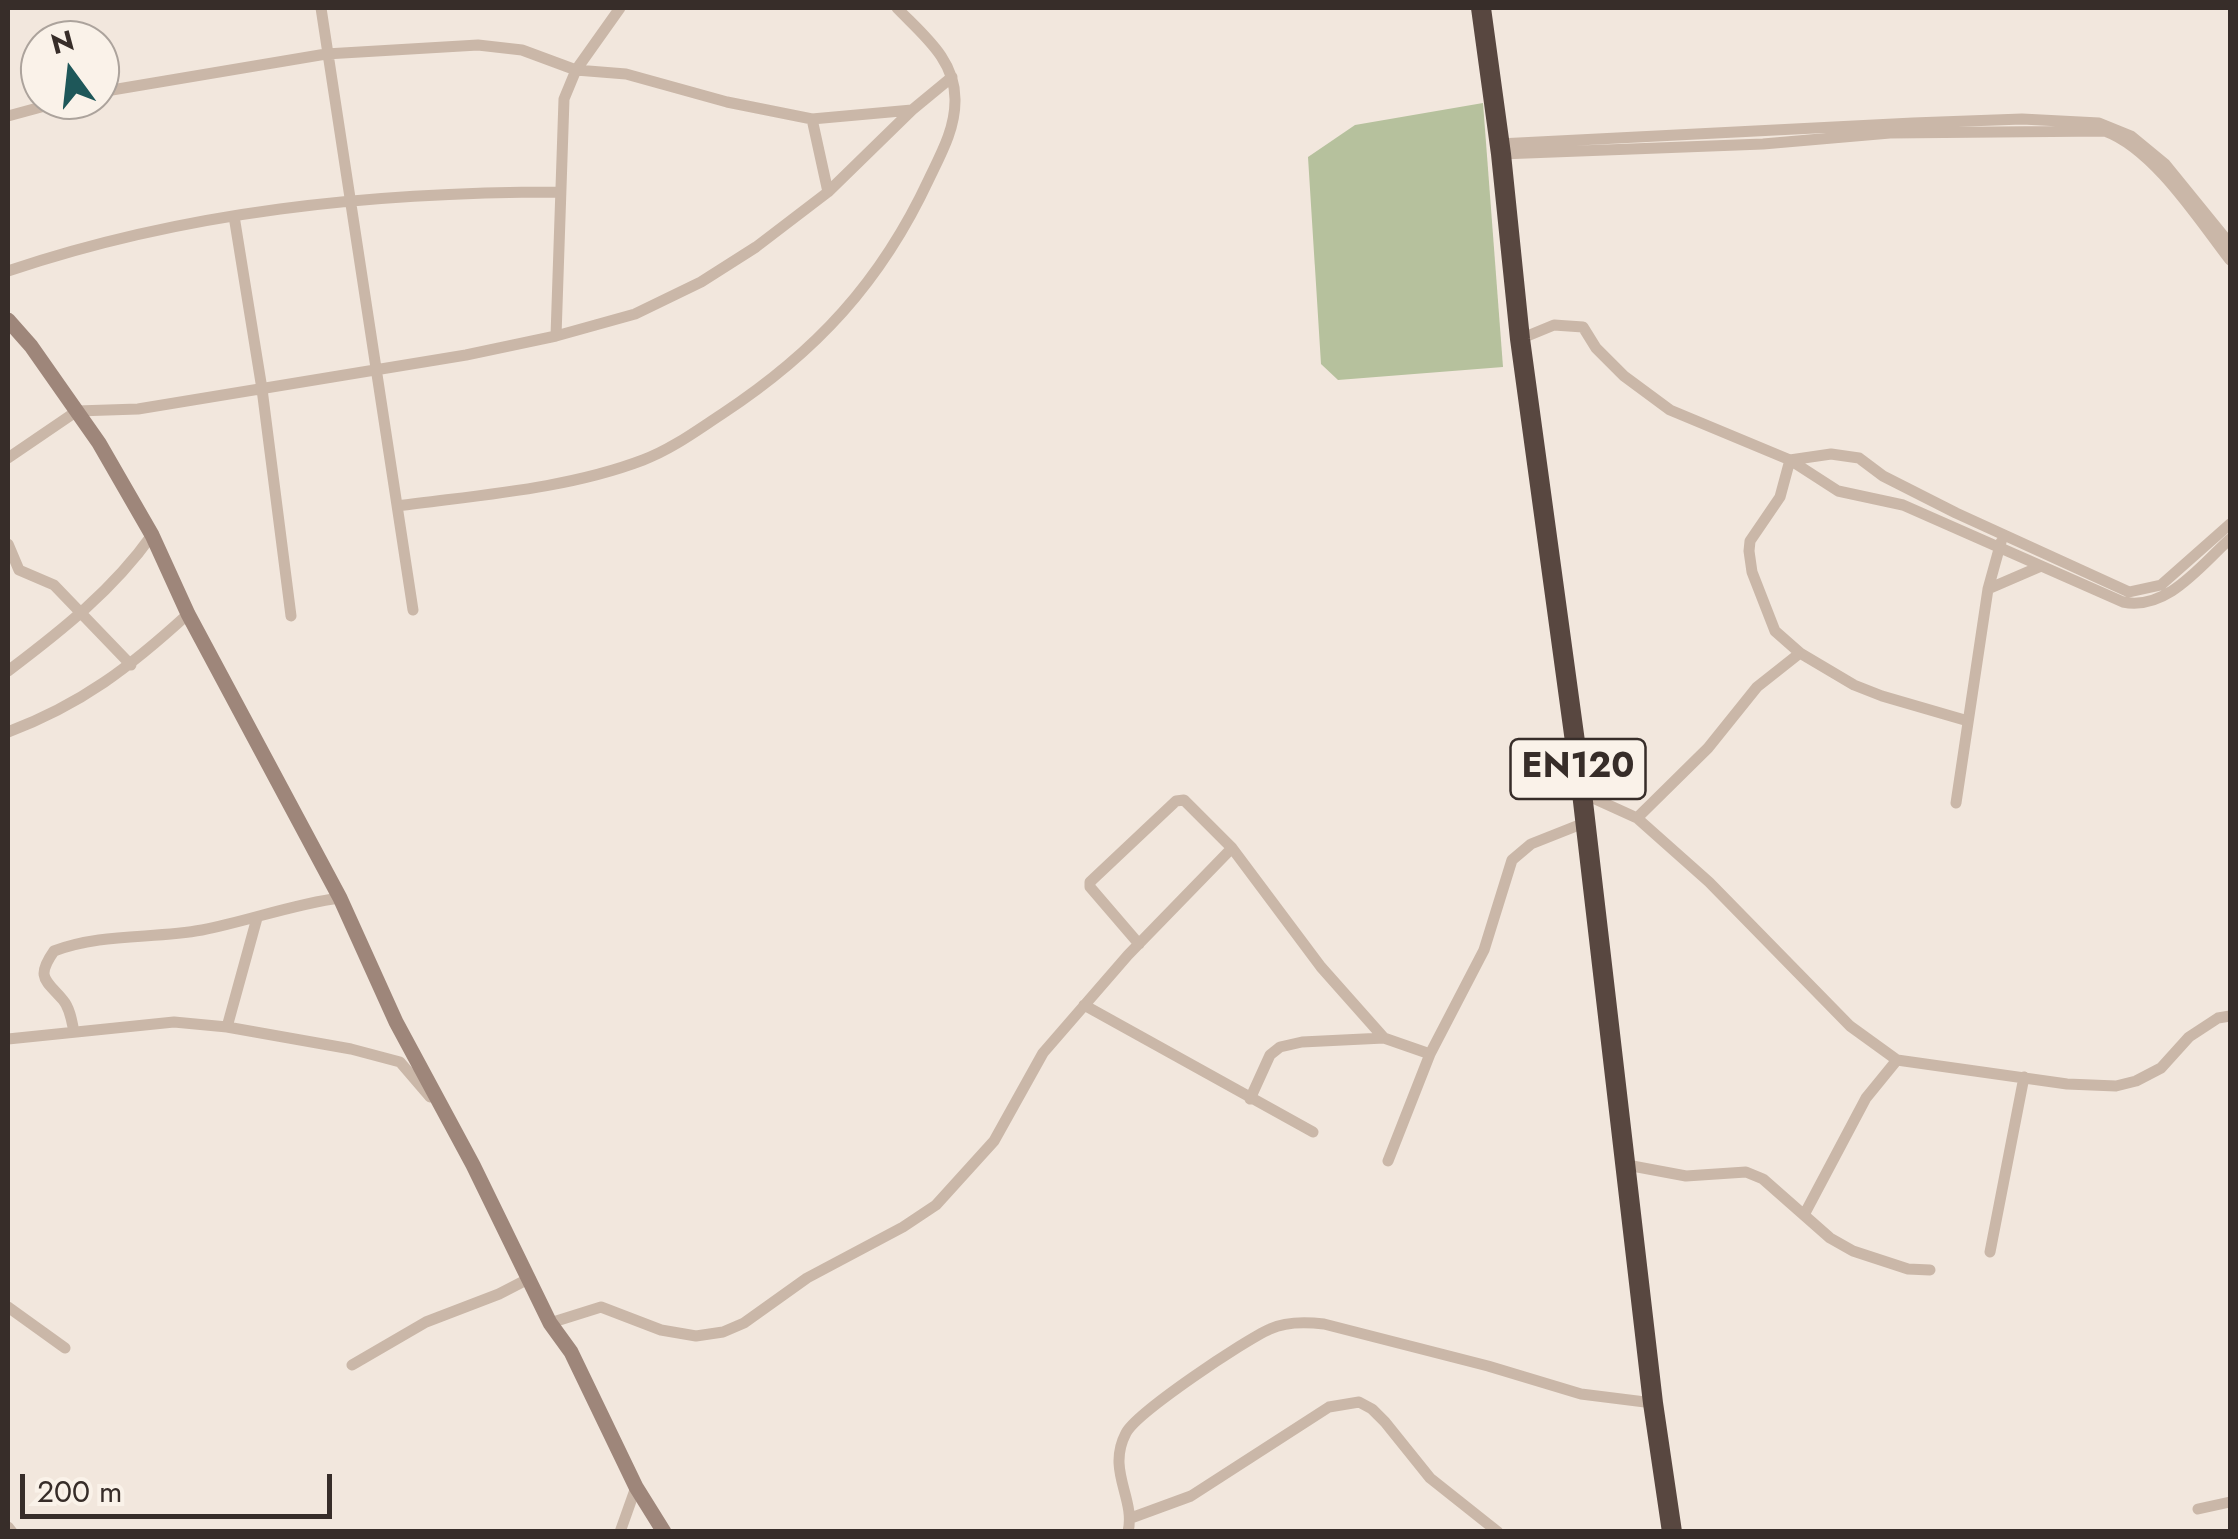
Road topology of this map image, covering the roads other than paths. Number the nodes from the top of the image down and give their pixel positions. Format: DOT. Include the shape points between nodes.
graph roads {
  1 [pos="321,8"];
  2 [pos="620,8"];
  3 [pos="897,8"];
  4 [pos="1481,8"];
  5 [pos="326,54"];
  6 [pos="576,70"];
  7 [pos="952,77"];
  8 [pos="120,89"];
  9 [pos="912,110"];
  10 [pos="812,119"];
  11 [pos="1500,149"];
  12 [pos="559,192"];
  13 [pos="828,192"];
  14 [pos="352,199"];
  15 [pos="234,216"];
  16 [pos="2230,244"];
  17 [pos="2230,260"];
  18 [pos="8,271"];
  19 [pos="8,320"];
  20 [pos="556,336"];
  21 [pos="1520,339"];
  22 [pos="374,369"];
  23 [pos="262,389"];
  24 [pos="77,411"];
  25 [pos="8,458"];
  26 [pos="1790,460"];
  27 [pos="1883,476"];
  28 [pos="1876,498"];
  29 [pos="398,506"];
  30 [pos="2230,524"];
  31 [pos="152,535"];
  32 [pos="2230,539"];
  33 [pos="2001,542"];
  34 [pos="8,544"];
  35 [pos="2040,566"];
  36 [pos="1988,588"];
  37 [pos="2165,589"];
  38 [pos="2126,597"];
  39 [pos="414,610"];
  40 [pos="81,614"];
  41 [pos="188,614"];
  42 [pos="291,616"];
  43 [pos="1800,653"];
  44 [pos="131,665"];
  45 [pos="8,671"];
  46 [pos="1968,721"];
  47 [pos="8,732"];
  48 [pos="1582,793"];
  49 [pos="1956,803"];
  50 [pos="1637,818"];
  51 [pos="1584,822"];
  52 [pos="1232,848"];
  53 [pos="340,898"];
  54 [pos="257,918"];
  55 [pos="1139,944"];
  56 [pos="1084,1005"];
  57 [pos="2230,1016"];
  58 [pos="227,1028"];
  59 [pos="74,1032"];
  60 [pos="1384,1038"];
  61 [pos="8,1040"];
  62 [pos="1430,1054"];
  63 [pos="1897,1060"];
  64 [pos="2024,1077"];
  65 [pos="1250,1099"];
  66 [pos="442,1112"];
  67 [pos="1313,1132"];
  68 [pos="1388,1161"];
  69 [pos="1627,1165"];
  70 [pos="1804,1216"];
  71 [pos="1990,1252"];
  72 [pos="1930,1270"];
  73 [pos="530,1278"];
  74 [pos="8,1307"];
  75 [pos="550,1323"];
  76 [pos="65,1348"];
  77 [pos="352,1365"];
  78 [pos="1654,1404"];
  79 [pos="636,1487"];
  80 [pos="2230,1502"];
  81 [pos="2198,1509"];
  82 [pos="1130,1525"];
  83 [pos="620,1532"];
  84 [pos="664,1532"];
  85 [pos="1498,1532"];
  86 [pos="1672,1532"];
  1 -- 5 [label="street"];
  2 -- 6 [label="street"];
  3 -- 7 [label="street" via="946,59"];
  4 -- 11 [label="highway, EN120"];
  5 -- 6 [label="street" via="478,45 522,50"];
  5 -- 8 [label="street"];
  5 -- 14 [label="street"];
  6 -- 10 [label="street" via="626,74"];
  6 -- 12 [label="street" via="564,99"];
  7 -- 9 [label="street"];
  7 -- 29 [label="street" via="951,132 906,228 853,301 775,379 674,446 641,460"];
  9 -- 10 [label="street"];
  9 -- 13 [label="street"];
  10 -- 13 [label="street"];
  11 -- 16 [label="street" via="1931,122 2100,123 2130,136 2165,164"];
  11 -- 17 [label="street" via="1763,144 1890,133 2105,132 2159,171"];
  11 -- 21 [label="highway, EN120"];
  12 -- 14 [label="street"];
  12 -- 20 [label="street"];
  13 -- 20 [label="street" via="701,282 635,314"];
  14 -- 15 [label="street"];
  14 -- 22 [label="street"];
  15 -- 18 [label="street" via="80,246"];
  15 -- 23 [label="street"];
  19 -- 24 [label="street"];
  20 -- 22 [label="street"];
  21 -- 26 [label="street" via="1554,324 1583,327 1624,376 1670,410"];
  21 -- 48 [label="highway, EN120"];
  22 -- 23 [label="street"];
  22 -- 29 [label="street"];
  23 -- 24 [label="street" via="138,409"];
  23 -- 42 [label="street"];
  24 -- 25 [label="street"];
  24 -- 31 [label="street"];
  26 -- 27 [label="street" via="1846,454"];
  26 -- 28 [label="street" via="1838,491"];
  26 -- 43 [label="street" via="1780,497 1749,551 1775,631"];
  27 -- 28 [label="street"];
  27 -- 33 [label="street"];
  28 -- 33 [label="street"];
  29 -- 39 [label="street"];
  30 -- 37 [label="street"];
  31 -- 40 [label="street"];
  31 -- 41 [label="street"];
  32 -- 37 [label="street"];
  33 -- 35 [label="street"];
  33 -- 36 [label="street"];
  33 -- 38 [label="street"];
  34 -- 40 [label="street" via="19,570 54,585"];
  35 -- 36 [label="street"];
  35 -- 38 [label="street"];
  36 -- 46 [label="street"];
  37 -- 38 [label="street" via="2150,603"];
  40 -- 44 [label="street"];
  40 -- 45 [label="street"];
  41 -- 44 [label="street"];
  41 -- 53 [label="street"];
  43 -- 46 [label="street" via="1882,696"];
  43 -- 50 [label="street" via="1756,686 1708,748"];
  44 -- 47 [label="street" via="51,716"];
  46 -- 49 [label="street"];
  48 -- 50 [label="street"];
  48 -- 51 [label="highway, EN120"];
  50 -- 63 [label="street" via="1850,1026"];
  51 -- 62 [label="street" via="1531,844 1512,860 1484,950"];
  51 -- 69 [label="highway, EN120"];
  52 -- 55 [label="street"];
  52 -- 55 [label="street" via="1190,802 1176,801 1090,882"];
  52 -- 60 [label="street"];
  53 -- 54 [label="street"];
  53 -- 66 [label="street"];
  54 -- 58 [label="street"];
  54 -- 59 [label="street" via="54,951 43,968 44,981 68,1006"];
  55 -- 56 [label="street"];
  56 -- 65 [label="street"];
  56 -- 75 [label="street" via="1043,1053 994,1141 936,1205 806,1278 744,1323 696,1336 601,1307"];
  57 -- 64 [label="street" via="2189,1037 2160,1068 2116,1086"];
  58 -- 59 [label="street" via="174,1022"];
  58 -- 66 [label="street" via="400,1062"];
  59 -- 61 [label="street"];
  60 -- 62 [label="street"];
  60 -- 65 [label="street" via="1280,1047 1270,1054"];
  62 -- 68 [label="street"];
  63 -- 64 [label="street"];
  63 -- 70 [label="street" via="1866,1098"];
  64 -- 71 [label="street"];
  65 -- 67 [label="street"];
  66 -- 73 [label="street"];
  69 -- 70 [label="street" via="1686,1176 1746,1172"];
  69 -- 78 [label="highway, EN120"];
  70 -- 72 [label="street" via="1852,1251"];
  73 -- 75 [label="street"];
  73 -- 77 [label="street" via="426,1322"];
  74 -- 76 [label="street"];
  75 -- 79 [label="street"];
  78 -- 82 [label="street" via="1581,1394 1324,1324 1272,1328 1170,1392 1126,1432 1118,1471"];
  78 -- 86 [label="highway, EN120"];
  79 -- 83 [label="street"];
  79 -- 84 [label="street"];
  80 -- 81 [label="street"];
  82 -- 85 [label="street" via="1192,1496 1329,1407 1359,1402 1385,1422 1430,1478"];
}
